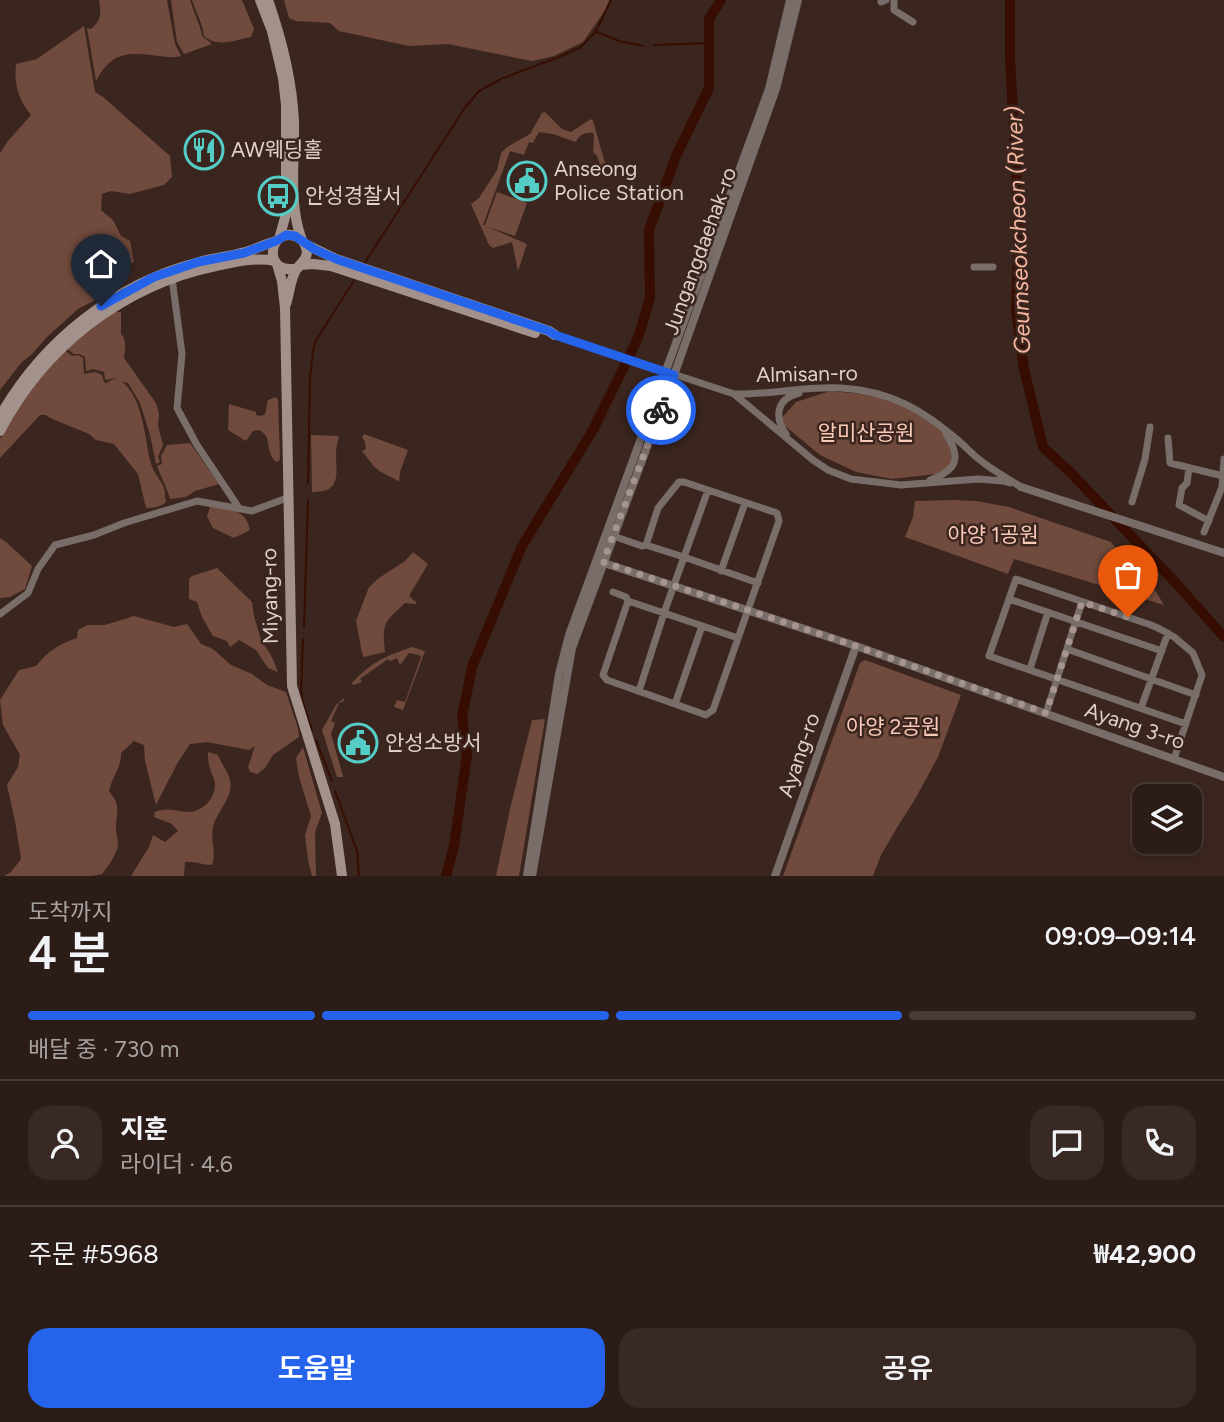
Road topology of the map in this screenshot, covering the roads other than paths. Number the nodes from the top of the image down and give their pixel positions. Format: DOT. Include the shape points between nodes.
graph roads {
  1 [pos="261,0"];
  2 [pos="268,0"];
  3 [pos="790,0"];
  4 [pos="798,0"];
  5 [pos="889,1"];
  6 [pos="913,22"];
  7 [pos="277,240"];
  8 [pos="303,242"];
  9 [pos="276,262"];
  10 [pos="299,266"];
  11 [pos="974,267"];
  12 [pos="993,267"];
  13 [pos="172,278"];
  14 [pos="285,308"];
  15 [pos="555,335"];
  16 [pos="670,374"];
  17 [pos="824,389"];
  18 [pos="734,394"];
  19 [pos="0,416"];
  20 [pos="940,425"];
  21 [pos="1150,427"];
  22 [pos="0,431"];
  23 [pos="1168,438"];
  24 [pos="804,453"];
  25 [pos="1224,458"];
  26 [pos="1189,468"];
  27 [pos="1223,476"];
  28 [pos="920,483"];
  29 [pos="1021,487"];
  30 [pos="708,490"];
  31 [pos="287,498"];
  32 [pos="1132,502"];
  33 [pos="746,503"];
  34 [pos="239,508"];
  35 [pos="1209,521"];
  36 [pos="1204,532"];
  37 [pos="613,536"];
  38 [pos="646,545"];
  39 [pos="1224,553"];
  40 [pos="684,557"];
  41 [pos="600,561"];
  42 [pos="721,570"];
  43 [pos="758,583"];
  44 [pos="674,586"];
  45 [pos="613,592"];
  46 [pos="1009,599"];
  47 [pos="628,601"];
  48 [pos="1082,602"];
  49 [pos="748,611"];
  50 [pos="1048,612"];
  51 [pos="0,614"];
  52 [pos="664,614"];
  53 [pos="1076,621"];
  54 [pos="702,626"];
  55 [pos="1168,633"];
  56 [pos="738,638"];
  57 [pos="856,646"];
  58 [pos="1067,649"];
  59 [pos="1162,651"];
  60 [pos="1030,669"];
  61 [pos="1057,678"];
  62 [pos="1152,679"];
  63 [pos="639,691"];
  64 [pos="1196,695"];
  65 [pos="675,704"];
  66 [pos="1141,708"];
  67 [pos="1046,713"];
  68 [pos="1186,724"];
  69 [pos="1174,759"];
  70 [pos="1224,776"];
  71 [pos="530,875"];
  72 [pos="342,876"];
  73 [pos="542,876"];
  74 [pos="775,876"];
  1 -- 7 [label="main road" via="272,31 286,105 287,199"];
  2 -- 8 [label="main road" via="292,92 294,202"];
  3 -- 16 [label="street, Jungangdaehak-ro" via="769,89"];
  4 -- 16 [label="street, Jungangdaehak-ro" via="776,89"];
  5 -- 6 [label="street"];
  7 -- 8 [label="main road" via="286,235"];
  7 -- 9 [label="main road" via="273,247"];
  7 -- 19 [label="main road" via="154,277 113,298 48,351"];
  8 -- 10 [label="main road" via="307,255"];
  8 -- 15 [label="main road" via="336,259"];
  9 -- 10 [label="main road" via="283,268"];
  9 -- 13 [label="main road" via="238,261"];
  9 -- 14 [label="main road, Miyang-ro"];
  10 -- 14 [label="main road, Miyang-ro"];
  10 -- 15 [label="main road" via="331,266 547,337"];
  11 -- 12 [label="street"];
  13 -- 22 [label="main road" via="121,302 74,336 24,390"];
  13 -- 34 [label="street" via="182,354 177,408"];
  14 -- 31 [label="main road, Miyang-ro"];
  15 -- 16 [label="street, Almisan-ro"];
  16 -- 18 [label="street, Almisan-ro"];
  16 -- 37 [label="street, Jungangdaehak-ro"];
  16 -- 41 [label="street, Jungangdaehak-ro"];
  17 -- 18 [label="street, Almisan-ro"];
  17 -- 20 [label="street, Almisan-ro" via="864,390 892,397"];
  17 -- 24 [label="street" via="792,395 778,411 784,433"];
  18 -- 24 [label="street, Almisan-ro"];
  20 -- 28 [label="street" via="956,460 942,475"];
  20 -- 29 [label="street, Almisan-ro" via="981,461"];
  21 -- 32 [label="street"];
  23 -- 26 [label="street" via="1170,463"];
  24 -- 28 [label="street, Almisan-ro" via="851,479"];
  25 -- 27 [label="street"];
  26 -- 27 [label="street"];
  26 -- 35 [label="street" via="1178,505"];
  27 -- 35 [label="street"];
  28 -- 29 [label="street, Almisan-ro" via="978,479"];
  29 -- 39 [label="street, Almisan-ro"];
  30 -- 33 [label="street"];
  30 -- 38 [label="street" via="679,482 658,508"];
  30 -- 40 [label="street"];
  31 -- 34 [label="street" via="252,511"];
  31 -- 72 [label="main road, Miyang-ro" via="292,686 335,824"];
  33 -- 42 [label="street"];
  33 -- 43 [label="street" via="777,513 779,522"];
  34 -- 51 [label="street" via="197,501 55,545 38,569 29,593"];
  35 -- 36 [label="street"];
  37 -- 38 [label="street"];
  37 -- 41 [label="street, Jungangdaehak-ro"];
  38 -- 40 [label="street"];
  40 -- 42 [label="street"];
  40 -- 44 [label="street"];
  41 -- 44 [label="street, Ayang 3-ro"];
  41 -- 71 [label="street, Jungangdaehak-ro" via="572,648"];
  42 -- 43 [label="street"];
  43 -- 49 [label="street"];
  44 -- 49 [label="street, Ayang 3-ro"];
  44 -- 52 [label="street"];
  45 -- 47 [label="street"];
  46 -- 48 [label="street" via="1016,579"];
  46 -- 50 [label="street"];
  46 -- 60 [label="street" via="989,656"];
  47 -- 52 [label="street"];
  47 -- 63 [label="street" via="603,675"];
  48 -- 53 [label="street"];
  48 -- 55 [label="street"];
  49 -- 56 [label="street"];
  49 -- 57 [label="street, Ayang 3-ro"];
  50 -- 53 [label="street"];
  50 -- 60 [label="street"];
  52 -- 54 [label="street"];
  52 -- 63 [label="street"];
  53 -- 58 [label="street"];
  53 -- 59 [label="street"];
  54 -- 56 [label="street"];
  54 -- 65 [label="street"];
  55 -- 59 [label="street"];
  55 -- 64 [label="street" via="1193,653 1202,675"];
  56 -- 65 [label="street" via="713,710 706,715"];
  57 -- 67 [label="street, Ayang 3-ro"];
  57 -- 74 [label="street, Ayang-ro"];
  58 -- 61 [label="street"];
  58 -- 62 [label="street"];
  59 -- 62 [label="street"];
  60 -- 61 [label="street"];
  61 -- 66 [label="street"];
  61 -- 67 [label="street"];
  62 -- 64 [label="street"];
  62 -- 66 [label="street"];
  63 -- 65 [label="street"];
  64 -- 68 [label="street"];
  66 -- 68 [label="street"];
  67 -- 69 [label="street, Ayang 3-ro"];
  68 -- 69 [label="street"];
  69 -- 70 [label="street, Ayang 3-ro"];
  71 -- 73 [label="street"];
}
